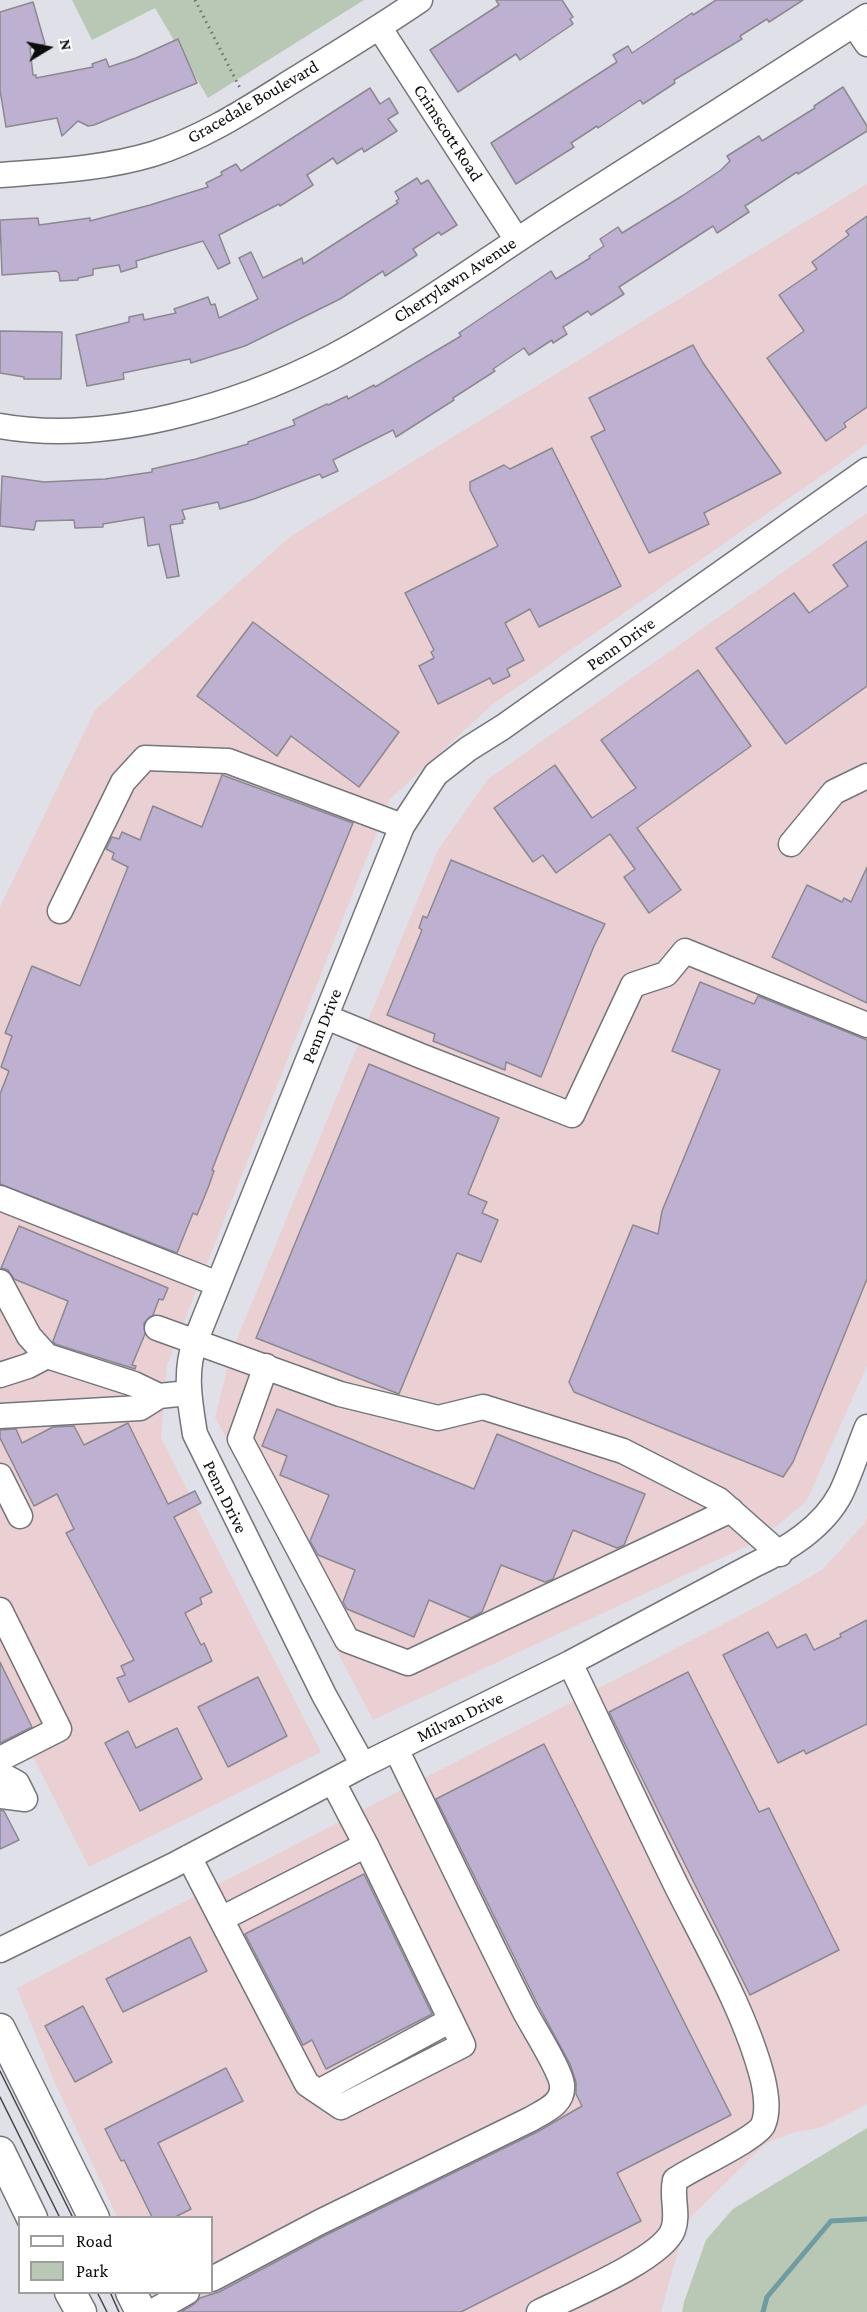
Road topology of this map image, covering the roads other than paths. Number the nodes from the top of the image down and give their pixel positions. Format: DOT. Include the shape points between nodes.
graph roads {
  1 [pos="420,0"];
  2 [pos="380,27"];
  3 [pos="863,28"];
  4 [pos="0,175"];
  5 [pos="517,240"];
  6 [pos="0,426"];
  7 [pos="867,470"];
  8 [pos="867,776"];
  9 [pos="402,826"];
  10 [pos="791,844"];
  11 [pos="60,911"];
  12 [pos="326,1017"];
  13 [pos="867,1024"];
  14 [pos="0,1198"];
  15 [pos="0,1282"];
  16 [pos="219,1284"];
  17 [pos="157,1328"];
  18 [pos="195,1342"];
  19 [pos="47,1356"];
  20 [pos="266,1366"];
  21 [pos="0,1376"];
  22 [pos="188,1393"];
  23 [pos="159,1396"];
  24 [pos="0,1416"];
  25 [pos="867,1428"];
  26 [pos="0,1476"];
  27 [pos="731,1510"];
  28 [pos="20,1516"];
  29 [pos="780,1554"];
  30 [pos="0,1610"];
  31 [pos="570,1663"];
  32 [pos="396,1749"];
  33 [pos="0,1759"];
  34 [pos="363,1765"];
  35 [pos="0,1779"];
  36 [pos="333,1782"];
  37 [pos="0,1796"];
  38 [pos="366,1845"];
  39 [pos="189,1857"];
  40 [pos="221,1919"];
  41 [pos="0,1950"];
  42 [pos="0,2029"];
  43 [pos="0,2152"];
  44 [pos="32,2216"];
  45 [pos="94,2216"];
  46 [pos="213,2278"];
  47 [pos="71,2294"];
  48 [pos="132,2294"];
  49 [pos="184,2294"];
  50 [pos="81,2312"];
  51 [pos="141,2312"];
  52 [pos="152,2312"];
  53 [pos="539,2312"];
  1 -- 2 [label="street, Gracedale Boulevard"];
  2 -- 4 [label="street, Gracedale Boulevard" via="250,108 154,153 88,168"];
  2 -- 5 [label="street, Crimscott Road"];
  3 -- 5 [label="street, Cherrylawn Avenue"];
  5 -- 6 [label="street, Cherrylawn Avenue" via="361,340 321,362 251,391 171,417 113,427 57,432"];
  7 -- 9 [label="street, Penn Drive" via="453,760 436,774"];
  8 -- 10 [label="street" via="834,792"];
  9 -- 11 [label="street" via="228,761 145,758 123,782"];
  9 -- 12 [label="street, Penn Drive"];
  12 -- 13 [label="street" via="572,1115 633,985 666,974 685,951"];
  12 -- 16 [label="street, Penn Drive"];
  14 -- 16 [label="street"];
  15 -- 19 [label="street" via="29,1336"];
  16 -- 18 [label="street, Penn Drive"];
  17 -- 18 [label="street"];
  18 -- 20 [label="street"];
  18 -- 22 [label="street, Penn Drive" via="190,1354"];
  19 -- 21 [label="street"];
  19 -- 23 [label="street"];
  20 -- 27 [label="street" via="340,1394 438,1418 483,1407 623,1451 719,1500"];
  20 -- 27 [label="street" via="240,1438 347,1640 408,1664"];
  22 -- 23 [label="street"];
  22 -- 34 [label="street, Penn Drive" via="195,1434 207,1462"];
  23 -- 24 [label="street" via="140,1408"];
  25 -- 29 [label="street, Milvan Drive" via="840,1494 815,1526"];
  26 -- 28 [label="street"];
  27 -- 29 [label="street"];
  29 -- 31 [label="street, Milvan Drive"];
  30 -- 33 [label="street" via="59,1729"];
  31 -- 32 [label="street, Milvan Drive"];
  31 -- 53 [label="street" via="723,1979 751,2043 767,2104 762,2126 747,2140 675,2180 674,2228 668,2241 646,2258"];
  32 -- 34 [label="street, Milvan Drive"];
  32 -- 46 [label="street" via="557,2072 562,2096 531,2119"];
  34 -- 36 [label="street, Milvan Drive"];
  35 -- 37 [label="street" via="17,1783 25,1799"];
  36 -- 38 [label="street"];
  36 -- 39 [label="street, Milvan Drive"];
  38 -- 40 [label="street"];
  38 -- 40 [label="street" via="463,2045 341,2107 306,2084"];
  39 -- 40 [label="street"];
  39 -- 41 [label="street, Milvan Drive"];
  42 -- 45 [label="main road"];
  43 -- 44 [label="main road"];
  47 -- 50 [label="main road"];
  48 -- 51 [label="main road"];
  49 -- 52 [label="street"];
}
